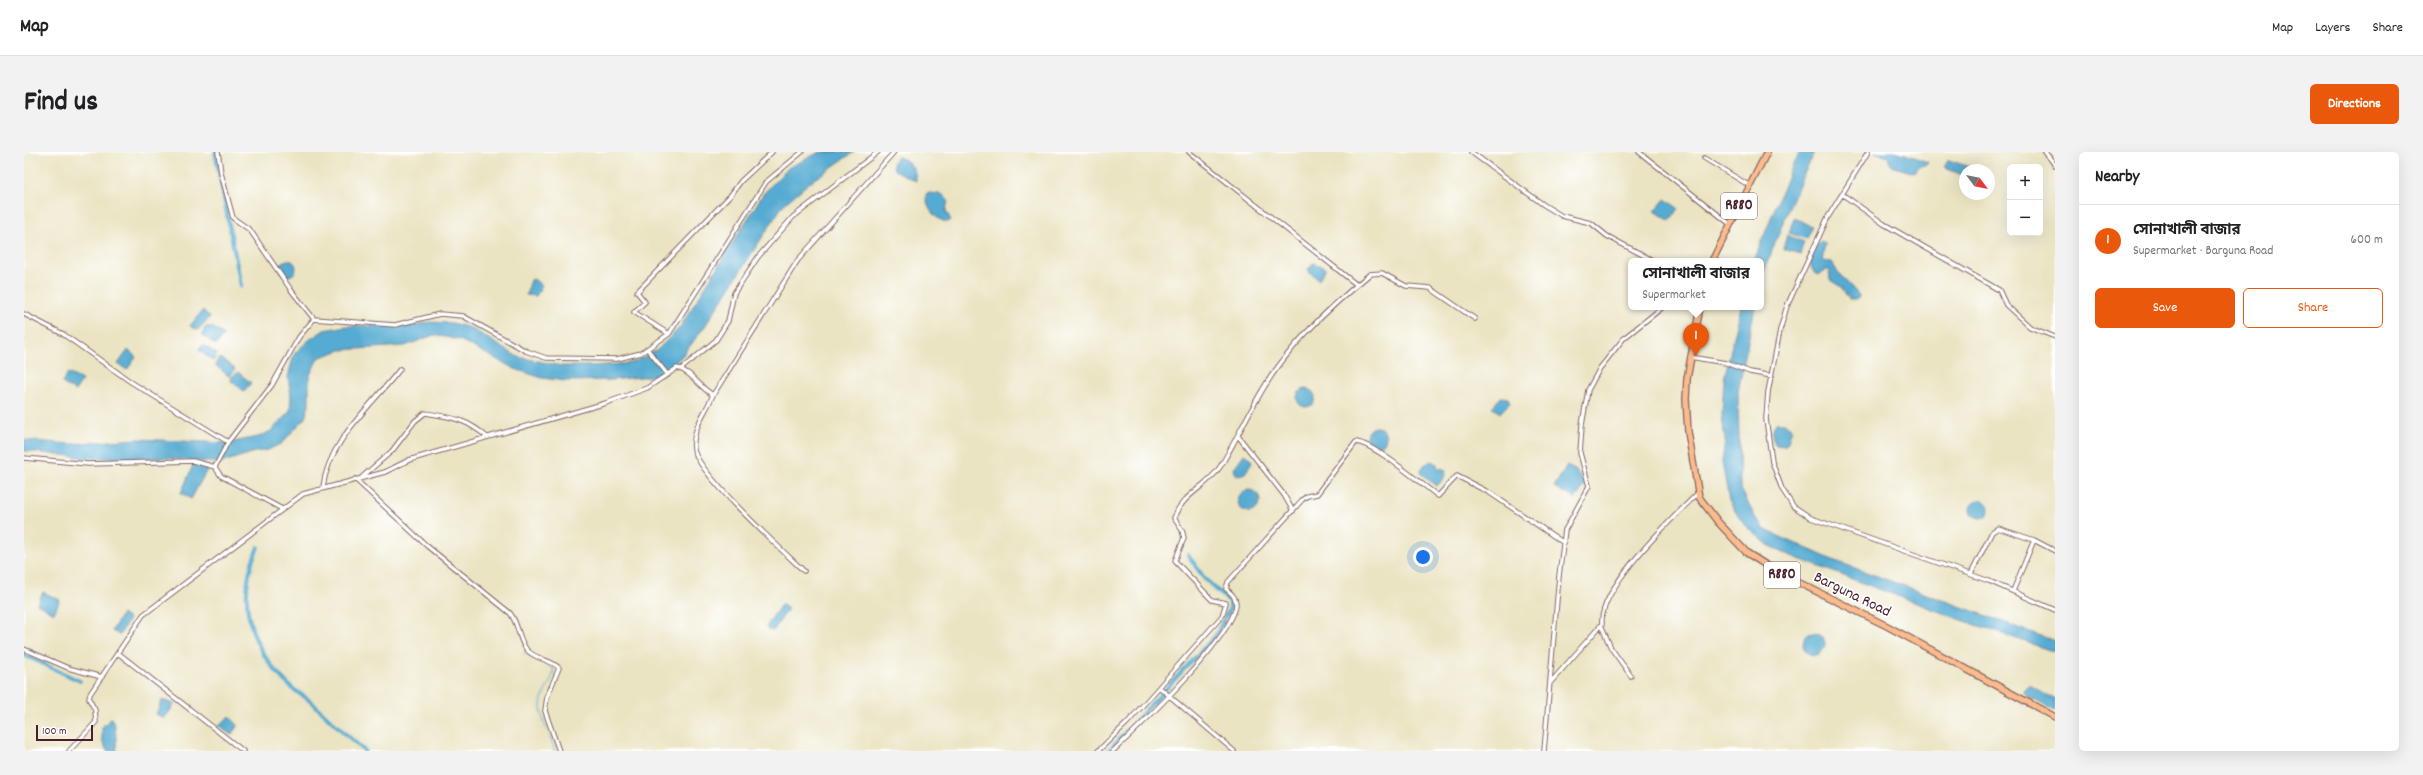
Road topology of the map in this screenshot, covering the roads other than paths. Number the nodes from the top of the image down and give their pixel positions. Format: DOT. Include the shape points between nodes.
graph roads {
  1 [pos="218,152"];
  2 [pos="772,152"];
  3 [pos="802,152"];
  4 [pos="878,152"];
  5 [pos="894,152"];
  6 [pos="1189,152"];
  7 [pos="1471,152"];
  8 [pos="1639,152"];
  9 [pos="1767,152"];
  10 [pos="1868,152"];
  11 [pos="2045,152"];
  12 [pos="1704,158"];
  13 [pos="2055,165"];
  14 [pos="1750,186"];
  15 [pos="1842,194"];
  16 [pos="1730,224"];
  17 [pos="1648,258"];
  18 [pos="1713,258"];
  19 [pos="1357,285"];
  20 [pos="1659,310"];
  21 [pos="1699,310"];
  22 [pos="24,314"];
  23 [pos="314,319"];
  24 [pos="1475,319"];
  25 [pos="669,334"];
  26 [pos="2055,337"];
  27 [pos="648,350"];
  28 [pos="1690,358"];
  29 [pos="400,369"];
  30 [pos="681,369"];
  31 [pos="668,375"];
  32 [pos="1772,376"];
  33 [pos="713,395"];
  34 [pos="1238,436"];
  35 [pos="487,437"];
  36 [pos="228,442"];
  37 [pos="24,458"];
  38 [pos="215,466"];
  39 [pos="360,478"];
  40 [pos="355,479"];
  41 [pos="323,487"];
  42 [pos="1698,493"];
  43 [pos="282,509"];
  44 [pos="1293,511"];
  45 [pos="2034,540"];
  46 [pos="1564,543"];
  47 [pos="2055,551"];
  48 [pos="804,571"];
  49 [pos="1971,574"];
  50 [pos="2013,591"];
  51 [pos="2055,610"];
  52 [pos="1601,625"];
  53 [pos="24,649"];
  54 [pos="118,653"];
  55 [pos="1631,676"];
  56 [pos="102,677"];
  57 [pos="1549,683"];
  58 [pos="1159,687"];
  59 [pos="1169,695"];
  60 [pos="2055,717"];
  61 [pos="69,751"];
  62 [pos="243,751"];
  63 [pos="558,751"];
  64 [pos="1098,751"];
  65 [pos="1113,751"];
  66 [pos="1234,751"];
  67 [pos="1544,751"];
  1 -- 23 [label="street" via="233,218 250,230"];
  2 -- 25 [label="street" via="741,181 730,196 637,292 645,302 634,312"];
  3 -- 25 [label="street" via="766,182"];
  4 -- 30 [label="street" via="793,217 747,272 734,293 728,321 716,340"];
  5 -- 33 [label="street" via="798,260"];
  6 -- 19 [label="street"];
  7 -- 17 [label="street" via="1562,216 1591,223 1607,236"];
  8 -- 16 [label="street"];
  9 -- 14 [label="main road, R880"];
  10 -- 15 [label="street"];
  11 -- 13 [label="street"];
  12 -- 14 [label="street"];
  14 -- 16 [label="main road, R880"];
  15 -- 26 [label="street" via="1884,224 1999,290 2006,305 2030,327"];
  15 -- 32 [label="street" via="1828,217 1787,306"];
  16 -- 18 [label="main road, R880"];
  19 -- 24 [label="street" via="1370,274 1382,273 1406,286 1430,288"];
  19 -- 34 [label="street" via="1310,326 1255,402"];
  20 -- 46 [label="street" via="1624,338 1600,368 1588,390 1580,453 1589,486 1565,530"];
  21 -- 28 [label="main road, Barguna Road / R880"];
  22 -- 36 [label="street" via="63,334 131,382"];
  23 -- 27 [label="street" via="395,325 440,314 463,316 526,351 546,358 618,359"];
  23 -- 36 [label="street" via="296,341 272,385"];
  25 -- 27 [label="street"];
  27 -- 31 [label="street"];
  28 -- 32 [label="street" via="1726,363"];
  28 -- 42 [label="main road, Barguna Road / R880" via="1686,399 1688,432"];
  29 -- 41 [label="street" via="343,438 325,472"];
  30 -- 31 [label="street" via="677,368"];
  30 -- 33 [label="street"];
  31 -- 35 [label="street" via="648,388 606,403"];
  32 -- 49 [label="street" via="1766,419 1769,446 1782,489 1793,506 1828,526"];
  33 -- 48 [label="street" via="694,434 693,450 710,475 750,519"];
  34 -- 44 [label="street" via="1284,494"];
  34 -- 58 [label="street" via="1220,468 1187,496 1174,518 1184,538 1175,560 1212,600 1226,602 1226,607 1222,616"];
  35 -- 39 [label="street" via="409,460 385,472"];
  35 -- 39 [label="street" via="470,424 448,415 425,412 392,451"];
  36 -- 38 [label="street"];
  37 -- 38 [label="street" via="88,464 193,461"];
  38 -- 43 [label="street" via="221,476"];
  39 -- 40 [label="street"];
  40 -- 41 [label="street"];
  40 -- 63 [label="street" via="427,546 510,613 531,654 560,668 546,697 545,712"];
  41 -- 43 [label="street" via="303,494"];
  42 -- 52 [label="street" via="1659,532 1622,576 1601,614"];
  42 -- 60 [label="main road, Barguna Road / R880" via="1704,506 1747,552 1777,572 1887,626"];
  43 -- 54 [label="street" via="143,615"];
  44 -- 46 [label="street" via="1307,496 1317,494 1356,442 1362,442 1438,496 1457,476 1490,493"];
  44 -- 59 [label="street" via="1228,582 1226,589 1234,598 1234,611 1216,642"];
  45 -- 47 [label="street"];
  45 -- 49 [label="street" via="1998,528 1992,532"];
  45 -- 50 [label="street"];
  46 -- 57 [label="street"];
  49 -- 50 [label="street"];
  50 -- 51 [label="street"];
  52 -- 55 [label="street" via="1611,648"];
  52 -- 57 [label="street"];
  53 -- 56 [label="street" via="68,668"];
  54 -- 56 [label="street"];
  54 -- 62 [label="street"];
  56 -- 61 [label="street" via="88,699 95,710 96,722"];
  57 -- 67 [label="street"];
  58 -- 59 [label="street"];
  58 -- 64 [label="street"];
  59 -- 65 [label="street"];
  59 -- 66 [label="street"];
}
